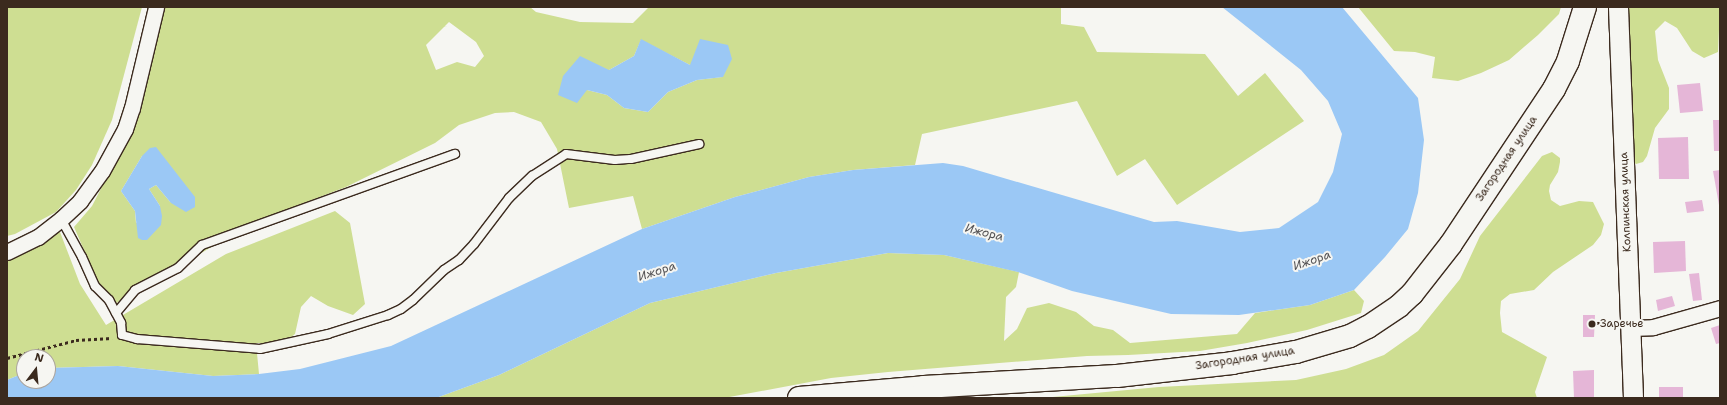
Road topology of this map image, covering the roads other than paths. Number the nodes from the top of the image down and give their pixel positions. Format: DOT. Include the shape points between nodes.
graph roads {
  1 [pos="156,7"];
  2 [pos="1585,7"];
  3 [pos="1618,7"];
  4 [pos="700,144"];
  5 [pos="455,154"];
  6 [pos="61,219"];
  7 [pos="7,252"];
  8 [pos="1720,308"];
  9 [pos="116,313"];
  10 [pos="1630,328"];
  11 [pos="800,398"];
  12 [pos="1633,398"];
  1 -- 6 [label="street" via="141,75 124,129 102,171 80,201"];
  2 -- 11 [label="main road, Загородная улица" via="1568,61 1554,89 1451,244 1412,294 1399,306 1350,336 1296,352 1232,363 1117,376 924,387"];
  3 -- 10 [label="street, Колпинская улица"];
  4 -- 9 [label="lane" via="623,159 566,154 532,176 509,198 459,260 429,283 413,300 388,315 328,334 260,349 136,339 122,335 121,323"];
  5 -- 9 [label="lane" via="202,245 178,268 135,290"];
  6 -- 7 [label="street" via="38,237"];
  6 -- 9 [label="lane" via="95,286 109,300"];
  8 -- 10 [label="street" via="1654,327"];
  10 -- 12 [label="street, Колпинская улица"];
}
